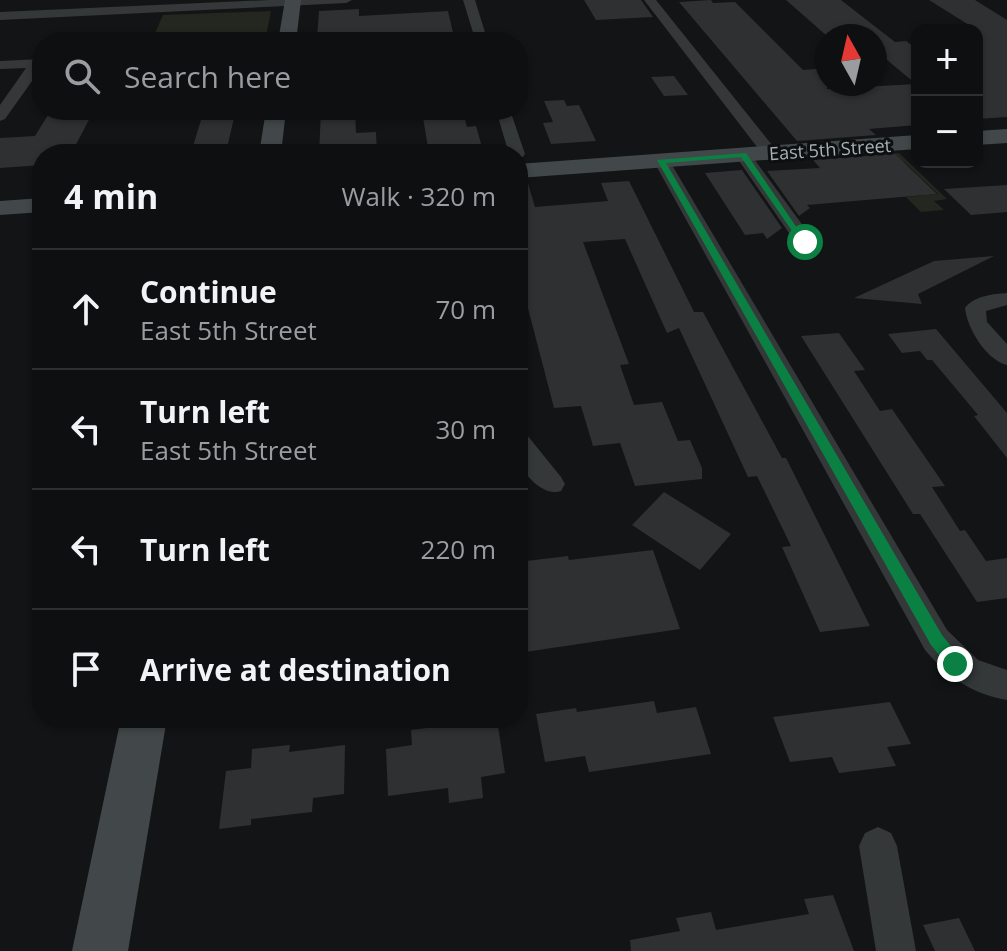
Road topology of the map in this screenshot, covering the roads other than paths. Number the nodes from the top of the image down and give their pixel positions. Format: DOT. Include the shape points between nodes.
graph roads {
  1 [pos="346,0"];
  2 [pos="469,0"];
  3 [pos="650,0"];
  4 [pos="293,1"];
  5 [pos="0,16"];
  6 [pos="288,32"];
  7 [pos="479,32"];
  8 [pos="32,63"];
  9 [pos="0,65"];
  10 [pos="32,73"];
  11 [pos="0,116"];
  12 [pos="275,120"];
  13 [pos="506,120"];
  14 [pos="1007,136"];
  15 [pos="983,138"];
  16 [pos="911,142"];
  17 [pos="271,144"];
  18 [pos="513,144"];
  19 [pos="770,153"];
  20 [pos="743,155"];
  21 [pos="661,160"];
  22 [pos="528,163"];
  23 [pos="32,206"];
  24 [pos="0,208"];
  25 [pos="805,242"];
  26 [pos="1007,299"];
  27 [pos="1007,358"];
  28 [pos="528,454"];
  29 [pos="552,484"];
  30 [pos="1007,685"];
  31 [pos="142,728"];
  32 [pos="878,846"];
  33 [pos="100,951"];
  34 [pos="896,951"];
  1 -- 4 [label="street"];
  2 -- 7 [label="street"];
  3 -- 19 [label="street"];
  4 -- 5 [label="street"];
  4 -- 6 [label="main road"];
  8 -- 9 [label="street"];
  10 -- 11 [label="street"];
  12 -- 17 [label="main road"];
  13 -- 18 [label="street"];
  14 -- 15 [label="main road"];
  16 -- 19 [label="main road, East 5th Street"];
  19 -- 20 [label="main road, East 5th Street"];
  20 -- 21 [label="main road, East 5th Street"];
  20 -- 25 [label="street, East 5th Street"];
  21 -- 22 [label="main road, East 5th Street"];
  21 -- 30 [label="street" via="936,640 955,664 983,682"];
  23 -- 24 [label="main road"];
  26 -- 27 [label="street" via="975,308 977,324"];
  28 -- 29 [label="street"];
  31 -- 33 [label="main road"];
  32 -- 34 [label="street"];
}
